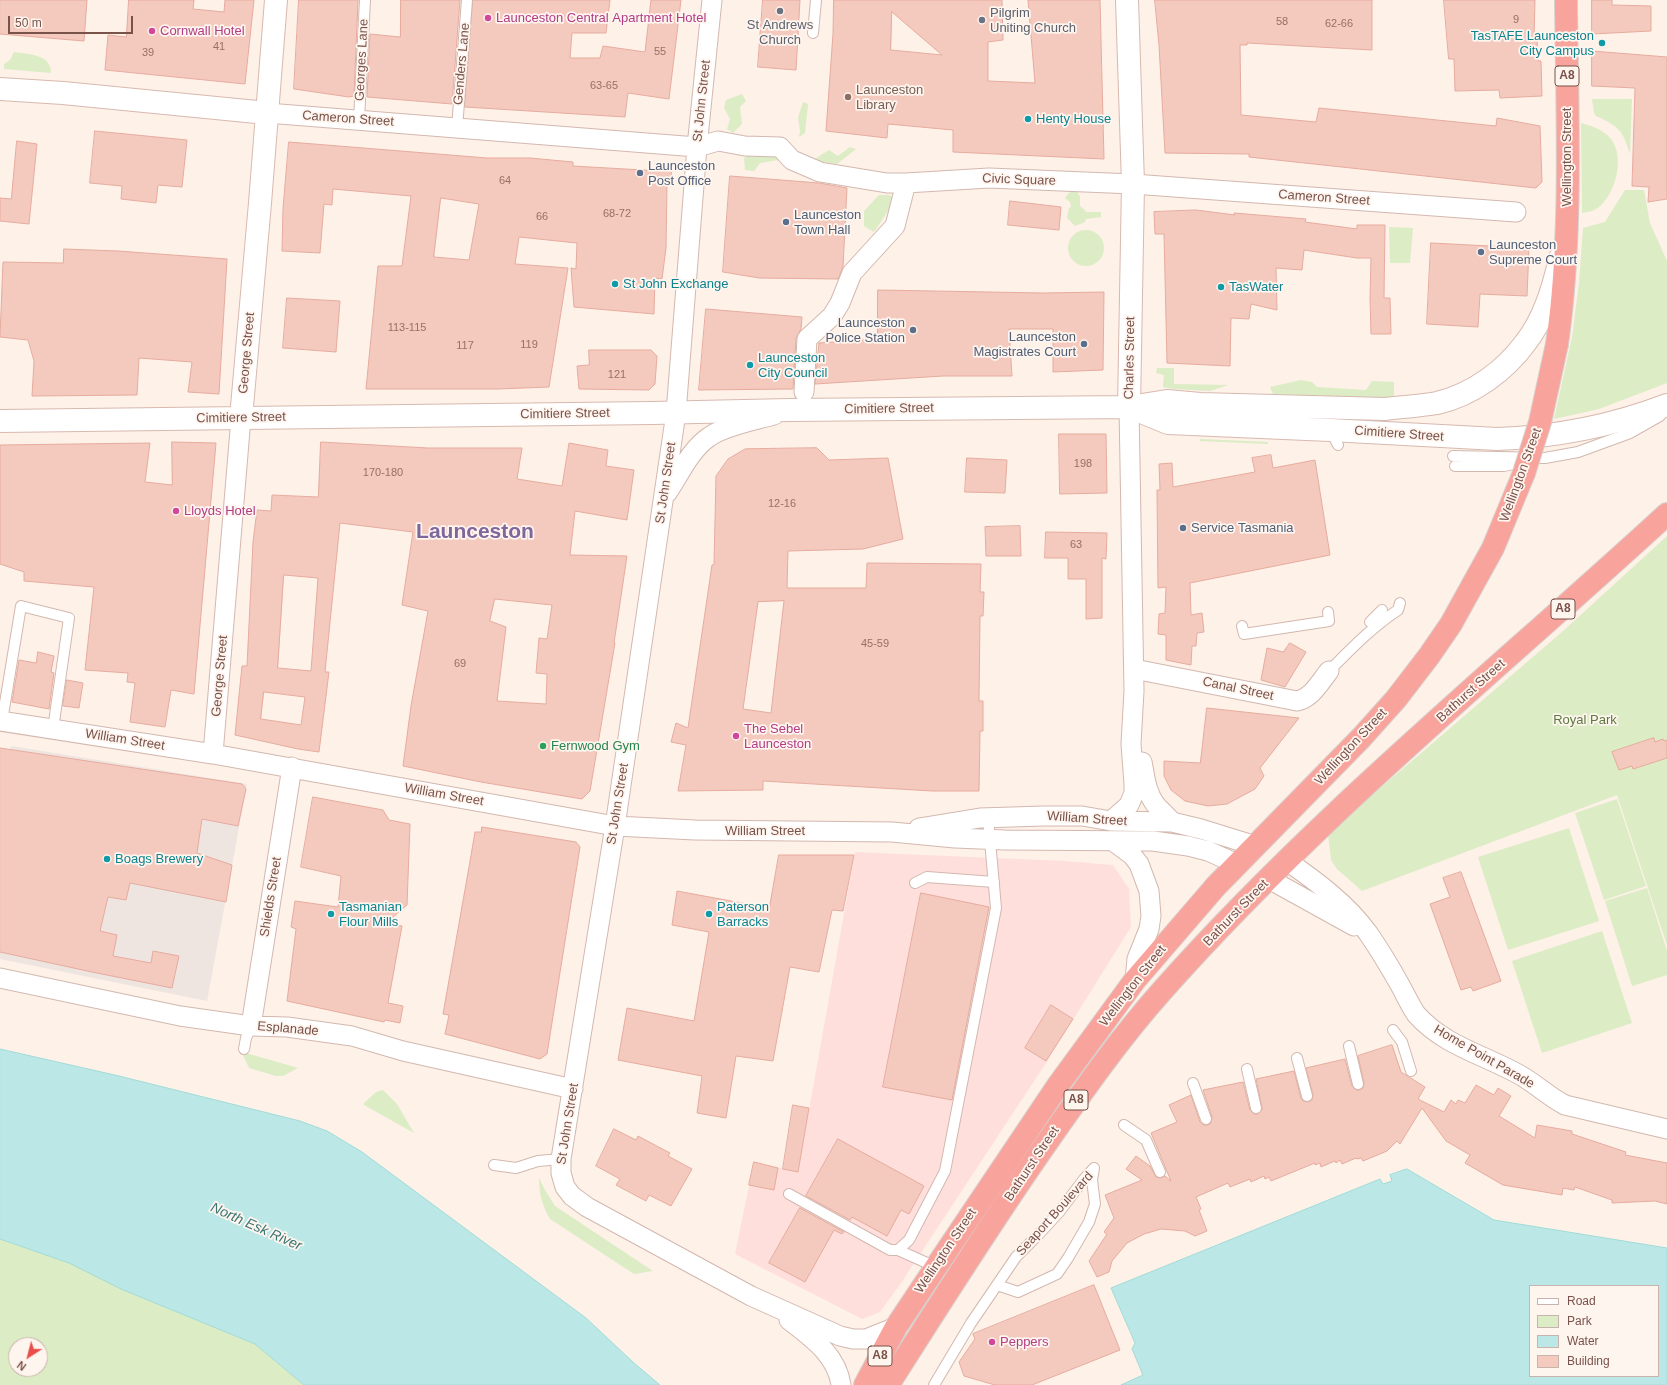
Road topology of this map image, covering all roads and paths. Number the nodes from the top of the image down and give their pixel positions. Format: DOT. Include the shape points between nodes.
graph roads {
  1 [pos="276,0"];
  2 [pos="365,0"];
  3 [pos="467,0"];
  4 [pos="712,0"];
  5 [pos="816,0"];
  6 [pos="1127,0"];
  7 [pos="1566,0"];
  8 [pos="812,33"];
  9 [pos="0,88"];
  10 [pos="267,114"];
  11 [pos="359,120"];
  12 [pos="457,128"];
  13 [pos="697,147"];
  14 [pos="906,183"];
  15 [pos="1133,184"];
  16 [pos="1516,212"];
  17 [pos="1565,233"];
  18 [pos="804,392"];
  19 [pos="1667,405"];
  20 [pos="1129,407"];
  21 [pos="790,410"];
  22 [pos="1667,412"];
  23 [pos="676,413"];
  24 [pos="241,418"];
  25 [pos="0,421"];
  26 [pos="1497,439"];
  27 [pos="1513,457"];
  28 [pos="1545,458"];
  29 [pos="664,500"];
  30 [pos="1667,514"];
  31 [pos="1328,612"];
  32 [pos="1242,626"];
  33 [pos="1134,669"];
  34 [pos="1329,671"];
  35 [pos="1133,715"];
  36 [pos="1,721"];
  37 [pos="53,729"];
  38 [pos="213,754"];
  39 [pos="292,768"];
  40 [pos="988,818"];
  41 [pos="1111,821"];
  42 [pos="1172,822"];
  43 [pos="615,826"];
  44 [pos="892,832"];
  45 [pos="990,840"];
  46 [pos="1113,841"];
  47 [pos="1256,846"];
  48 [pos="1287,861"];
  49 [pos="1237,864"];
  50 [pos="1269,879"];
  51 [pos="994,882"];
  52 [pos="915,884"];
  53 [pos="1368,933"];
  54 [pos="0,978"];
  55 [pos="1135,980"];
  56 [pos="251,1026"];
  57 [pos="1393,1030"];
  58 [pos="1349,1046"];
  59 [pos="244,1049"];
  60 [pos="1298,1058"];
  61 [pos="1246,1069"];
  62 [pos="1412,1071"];
  63 [pos="1193,1083"];
  64 [pos="1358,1084"];
  65 [pos="574,1089"];
  66 [pos="1307,1096"];
  67 [pos="1256,1108"];
  68 [pos="1206,1119"];
  69 [pos="1124,1125"];
  70 [pos="1667,1128"];
  71 [pos="561,1159"];
  72 [pos="494,1165"];
  73 [pos="1160,1172"];
  74 [pos="789,1194"];
  75 [pos="898,1250"];
  76 [pos="936,1267"];
  77 [pos="997,1285"];
  78 [pos="770,1305"];
  79 [pos="896,1327"];
  80 [pos="841,1385"];
  81 [pos="865,1385"];
  82 [pos="888,1385"];
  83 [pos="934,1385"];
  1 -- 10 [label="main road, George Street"];
  2 -- 11 [label="lane, Georges Lane"];
  3 -- 12 [label="lane, Genders Lane"];
  4 -- 13 [label="street, St John Street"];
  5 -- 8 [label="lane"];
  6 -- 15 [label="main road, Charles Street"];
  7 -- 17 [label="highway, Wellington Street / A8" via="1568,193"];
  9 -- 10 [label="main road, Cameron Street"];
  10 -- 11 [label="street, Cameron Street"];
  10 -- 24 [label="main road, George Street"];
  11 -- 12 [label="street, Cameron Street"];
  12 -- 13 [label="street, Cameron Street"];
  13 -- 14 [label="street, Civic Square" via="718,141 745,146 780,147 792,160 820,172"];
  13 -- 23 [label="street, St John Street"];
  14 -- 15 [label="street, Civic Square" via="989,178"];
  14 -- 18 [label="street" via="895,226 852,273 832,316 807,339"];
  15 -- 16 [label="street, Cameron Street"];
  15 -- 20 [label="main road, Charles Street"];
  17 -- 20 [label="main road, Cimitiere Street" via="1550,292 1527,342 1499,371 1471,390 1455,397 1429,404 1385,408 1167,401"];
  17 -- 47 [label="highway, Wellington Street / A8, bridge" via="1565,281 1557,344 1540,422 1524,473 1493,548 1451,624 1396,699"];
  19 -- 26 [label="main road, Cimitiere Street" via="1626,419 1576,431"];
  20 -- 21 [label="main road, Cimitiere Street"];
  20 -- 26 [label="main road, Cimitiere Street" via="1168,423 1334,438"];
  20 -- 33 [label="street, Charles Street"];
  21 -- 23 [label="main road, Cimitiere Street"];
  21 -- 29 [label="street" via="726,429 709,437 689,458"];
  22 -- 28 [label="lane" via="1645,426 1604,444"];
  23 -- 24 [label="main road, Cimitiere Street"];
  23 -- 29 [label="street, St John Street"];
  24 -- 25 [label="main road, Cimitiere Street"];
  24 -- 38 [label="street, George Street"];
  26 -- 27 [label="lane"];
  27 -- 28 [label="lane"];
  27 -- 28 [label="lane" via="1454,461 1504,466"];
  29 -- 43 [label="street, St John Street"];
  30 -- 48 [label="highway, Bathurst Street / A8" via="1317,830"];
  31 -- 32 [label="lane" via="1329,621 1244,634"];
  33 -- 34 [label="street, Canal Street" via="1297,701 1309,696"];
  33 -- 35 [label="street, Charles Street"];
  34 -- 34 [label="lane" via="1346,660 1399,606 1382,611 1343,648"];
  35 -- 41 [label="street, Charles Street" via="1131,744 1134,793 1129,805"];
  35 -- 42 [label="street, Charles Street" via="1146,783 1155,803"];
  36 -- 37 [label="street, William Street"];
  36 -- 37 [label="lane" via="21,606 69,618"];
  37 -- 38 [label="street, William Street"];
  38 -- 39 [label="street, William Street"];
  39 -- 43 [label="street, William Street"];
  39 -- 56 [label="street, Shields Street"];
  40 -- 41 [label="street, William Street" via="1082,816"];
  40 -- 44 [label="street, William Street"];
  40 -- 45 [label="lane"];
  41 -- 42 [label="street, William Street"];
  42 -- 47 [label="street, William Street"];
  43 -- 44 [label="street, William Street" via="695,830"];
  43 -- 65 [label="street, St John Street"];
  44 -- 45 [label="street, William Street"];
  45 -- 46 [label="street, William Street"];
  45 -- 51 [label="lane"];
  46 -- 49 [label="street, William Street" via="1153,841 1188,846 1208,851"];
  46 -- 55 [label="street" via="1132,855 1139,864 1150,897 1149,929 1137,959"];
  47 -- 48 [label="highway"];
  47 -- 49 [label="highway, Wellington Street / A8"];
  48 -- 50 [label="highway, Bathurst Street / A8"];
  48 -- 53 [label="street, Home Point Parade" via="1330,894"];
  49 -- 50 [label="highway"];
  49 -- 55 [label="highway, Wellington Street / A8"];
  50 -- 53 [label="street"];
  50 -- 82 [label="highway, Bathurst Street / A8" via="1160,993 1106,1058 1014,1189"];
  51 -- 52 [label="lane" via="928,877"];
  51 -- 75 [label="lane" via="996,908 945,1171 908,1240"];
  53 -- 70 [label="street, Home Point Parade" via="1416,1013 1443,1036 1466,1050 1521,1075 1565,1105"];
  54 -- 56 [label="street, Esplanade" via="180,1016"];
  55 -- 76 [label="highway, Wellington Street / A8" via="1060,1084"];
  56 -- 59 [label="lane"];
  56 -- 65 [label="street, Esplanade" via="287,1027 352,1036 403,1051"];
  57 -- 62 [label="lane" via="1402,1042"];
  58 -- 64 [label="lane"];
  60 -- 66 [label="lane"];
  61 -- 67 [label="lane"];
  63 -- 68 [label="lane"];
  65 -- 71 [label="street, St John Street"];
  69 -- 73 [label="lane" via="1146,1140"];
  71 -- 72 [label="lane" via="538,1161 516,1168"];
  71 -- 78 [label="street, St John Street" via="565,1187 587,1207"];
  74 -- 75 [label="lane" via="890,1250"];
  75 -- 76 [label="lane"];
  76 -- 79 [label="highway, Wellington Street / A8"];
  77 -- 77 [label="lane, Seaport Boulevard" via="1016,1257 1060,1211 1094,1168 1092,1180 1095,1204 1088,1222 1057,1274 1018,1292"];
  77 -- 83 [label="lane, Seaport Boulevard"];
  78 -- 79 [label="street, St John Street" via="840,1336 853,1339 866,1340"];
  78 -- 80 [label="street" via="822,1348 836,1366"];
  79 -- 81 [label="highway, Wellington Street / A8"];
}
